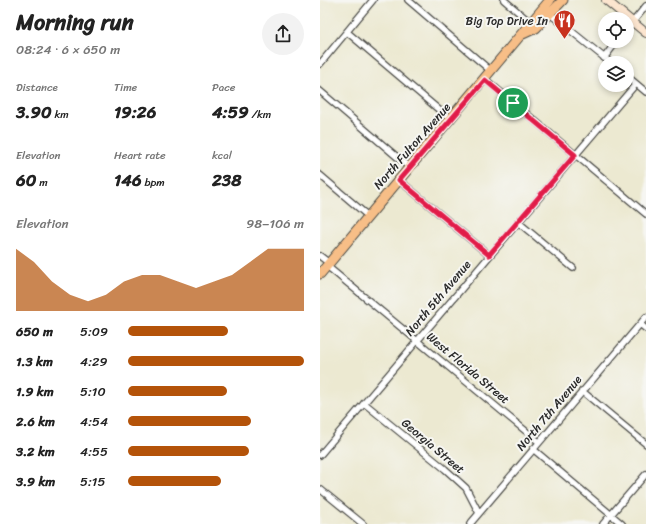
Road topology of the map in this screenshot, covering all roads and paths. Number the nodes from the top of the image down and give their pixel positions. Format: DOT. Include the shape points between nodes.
graph roads {
  1 [pos="373,0"];
  2 [pos="408,0"];
  3 [pos="504,0"];
  4 [pos="550,0"];
  5 [pos="563,0"];
  6 [pos="606,0"];
  7 [pos="646,6"];
  8 [pos="621,12"];
  9 [pos="550,14"];
  10 [pos="634,21"];
  11 [pos="530,22"];
  12 [pos="634,23"];
  13 [pos="347,32"];
  14 [pos="646,33"];
  15 [pos="523,34"];
  16 [pos="612,48"];
  17 [pos="602,56"];
  18 [pos="606,56"];
  19 [pos="320,64"];
  20 [pos="491,71"];
  21 [pos="485,80"];
  22 [pos="636,84"];
  23 [pos="320,91"];
  24 [pos="646,92"];
  25 [pos="451,120"];
  26 [pos="575,155"];
  27 [pos="410,168"];
  28 [pos="320,175"];
  29 [pos="399,180"];
  30 [pos="646,214"];
  31 [pos="368,216"];
  32 [pos="518,222"];
  33 [pos="489,255"];
  34 [pos="320,256"];
  35 [pos="328,265"];
  36 [pos="573,268"];
  37 [pos="320,274"];
  38 [pos="646,317"];
  39 [pos="640,324"];
  40 [pos="646,329"];
  41 [pos="417,340"];
  42 [pos="582,391"];
  43 [pos="364,403"];
  44 [pos="540,442"];
  45 [pos="646,444"];
  46 [pos="533,449"];
  47 [pos="320,455"];
  48 [pos="646,474"];
  49 [pos="320,489"];
  50 [pos="480,513"];
  51 [pos="611,515"];
  52 [pos="363,524"];
  53 [pos="470,524"];
  54 [pos="603,524"];
  55 [pos="622,524"];
  1 -- 13 [label="street"];
  2 -- 20 [label="street"];
  3 -- 11 [label="street"];
  4 -- 11 [label="main road, North Fulton Avenue"];
  5 -- 9 [label="main road, North Fulton Avenue"];
  6 -- 8 [label="main road"];
  7 -- 10 [label="street"];
  9 -- 15 [label="main road, North Fulton Avenue" via="536,28"];
  9 -- 17 [label="street"];
  11 -- 15 [label="main road, North Fulton Avenue"];
  12 -- 14 [label="main road"];
  13 -- 19 [label="street"];
  13 -- 25 [label="street"];
  15 -- 20 [label="main road, North Fulton Avenue"];
  16 -- 18 [label="street"];
  20 -- 21 [label="main road, North Fulton Avenue"];
  21 -- 25 [label="main road, North Fulton Avenue"];
  21 -- 26 [label="street"];
  22 -- 24 [label="street"];
  22 -- 26 [label="street, North 5th Avenue"];
  23 -- 27 [label="street"];
  25 -- 27 [label="main road, North Fulton Avenue"];
  26 -- 30 [label="street"];
  26 -- 32 [label="street, North 5th Avenue"];
  27 -- 29 [label="main road, North Fulton Avenue"];
  28 -- 31 [label="street"];
  29 -- 31 [label="main road, North Fulton Avenue"];
  29 -- 33 [label="street"];
  31 -- 35 [label="main road, North Fulton Avenue"];
  32 -- 33 [label="street, North 5th Avenue"];
  32 -- 36 [label="street"];
  33 -- 41 [label="street, North 5th Avenue"];
  34 -- 35 [label="street, West Florida Street"];
  35 -- 37 [label="main road, North Fulton Avenue"];
  35 -- 41 [label="street, West Florida Street"];
  38 -- 39 [label="street, North 7th Avenue"];
  39 -- 40 [label="street"];
  39 -- 42 [label="street, North 7th Avenue"];
  41 -- 43 [label="street, North 5th Avenue"];
  41 -- 44 [label="street, West Florida Street"];
  42 -- 44 [label="street, North 7th Avenue"];
  42 -- 45 [label="street"];
  43 -- 47 [label="street, North 5th Avenue"];
  43 -- 50 [label="street, Georgia Street" via="466,488"];
  44 -- 46 [label="street, North 7th Avenue"];
  46 -- 50 [label="street, North 7th Avenue"];
  46 -- 51 [label="street"];
  48 -- 51 [label="street"];
  49 -- 52 [label="street"];
  50 -- 53 [label="street, North 7th Avenue"];
  51 -- 54 [label="street"];
  51 -- 55 [label="street"];
}
